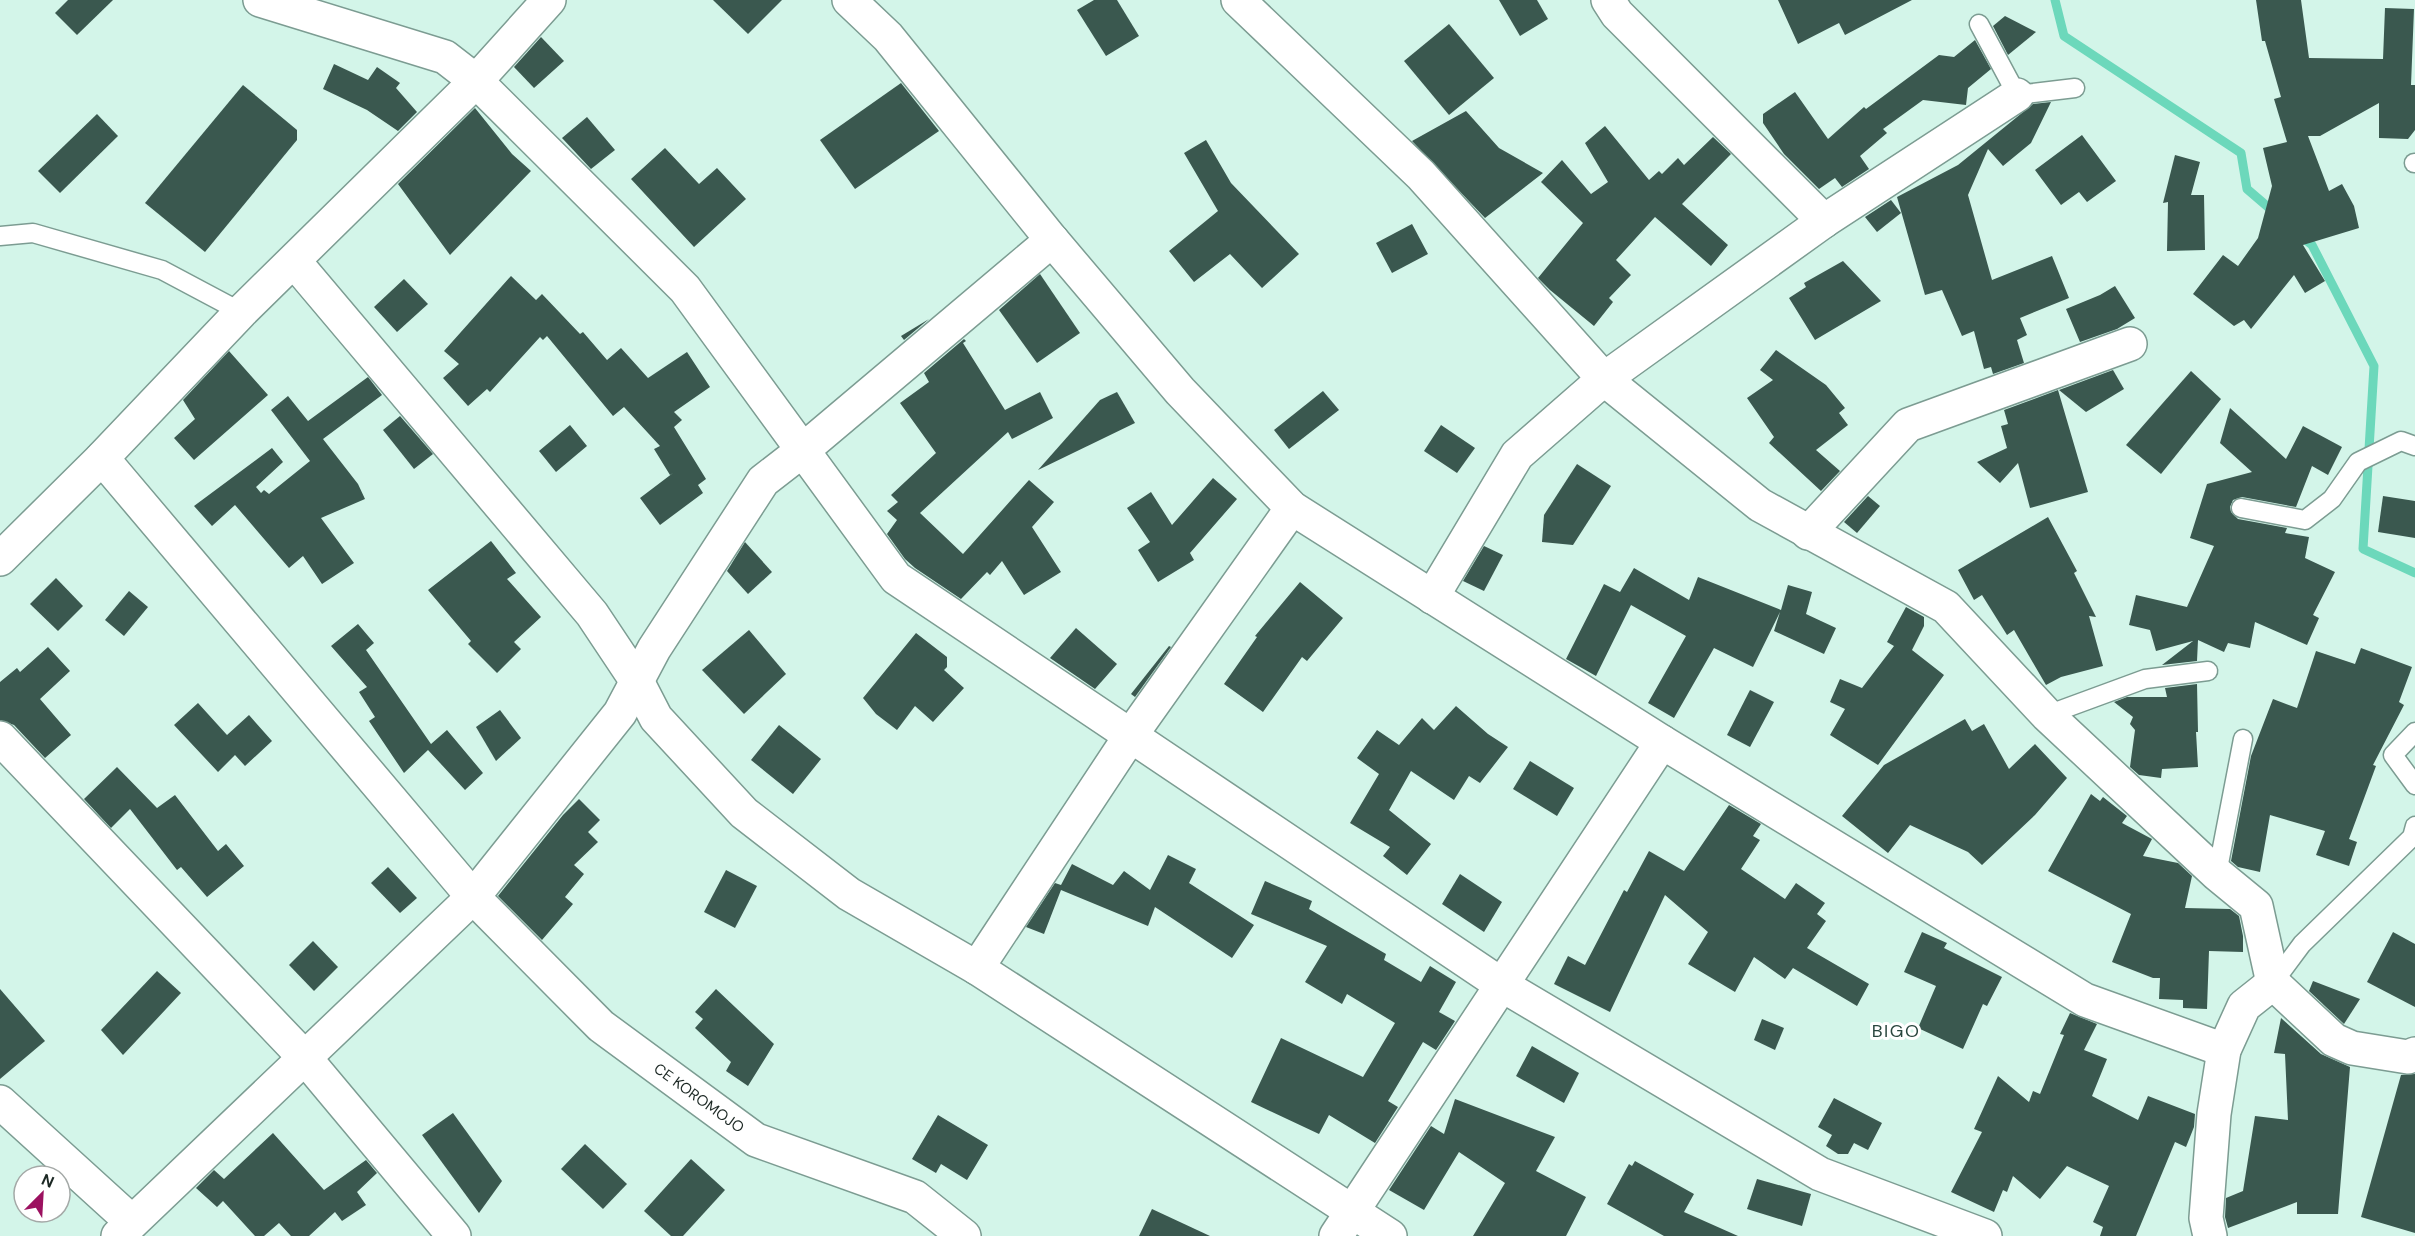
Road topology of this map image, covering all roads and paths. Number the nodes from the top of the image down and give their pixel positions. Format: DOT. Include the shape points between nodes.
graph roads {
  1 [pos="260,0"];
  2 [pos="549,0"];
  3 [pos="849,0"];
  4 [pos="1241,1"];
  5 [pos="1620,5"];
  6 [pos="1979,24"];
  7 [pos="476,81"];
  8 [pos="2075,88"];
  9 [pos="2017,95"];
  10 [pos="1824,221"];
  11 [pos="0,236"];
  12 [pos="1053,240"];
  13 [pos="294,261"];
  14 [pos="241,312"];
  15 [pos="2130,344"];
  16 [pos="1604,379"];
  17 [pos="2415,446"];
  18 [pos="803,450"];
  19 [pos="102,458"];
  20 [pos="1292,508"];
  21 [pos="2241,508"];
  22 [pos="1808,533"];
  23 [pos="0,559"];
  24 [pos="1432,597"];
  25 [pos="2208,671"];
  26 [pos="638,683"];
  27 [pos="2047,715"];
  28 [pos="2415,732"];
  29 [pos="1131,735"];
  30 [pos="0,738"];
  31 [pos="2243,739"];
  32 [pos="1662,742"];
  33 [pos="2415,785"];
  34 [pos="2415,826"];
  35 [pos="2217,874"];
  36 [pos="473,897"];
  37 [pos="977,968"];
  38 [pos="2273,983"];
  39 [pos="1502,985"];
  40 [pos="2223,1050"];
  41 [pos="2415,1054"];
  42 [pos="305,1059"];
  43 [pos="0,1102"];
  44 [pos="1344,1224"];
  45 [pos="125,1229"];
  46 [pos="454,1236"];
  47 [pos="964,1236"];
  48 [pos="1390,1236"];
  49 [pos="1985,1236"];
  50 [pos="2210,1236"];
  1 -- 7 [label="street" via="445,57"];
  2 -- 7 [label="street"];
  3 -- 12 [label="street" via="888,37"];
  4 -- 16 [label="street" via="1421,175"];
  5 -- 10 [label="street"];
  6 -- 9 [label="lane"];
  7 -- 13 [label="street"];
  7 -- 18 [label="street" via="685,289"];
  8 -- 9 [label="lane"];
  9 -- 10 [label="street"];
  10 -- 16 [label="street"];
  11 -- 14 [label="lane" via="33,232 162,270"];
  12 -- 18 [label="street"];
  12 -- 20 [label="street" via="1180,391"];
  13 -- 14 [label="street"];
  13 -- 26 [label="street" via="592,614"];
  14 -- 19 [label="street"];
  15 -- 22 [label="street" via="1908,425"];
  16 -- 22 [label="street" via="1760,505"];
  16 -- 24 [label="street" via="1517,455"];
  17 -- 21 [label="lane" via="2401,441 2358,462 2332,499 2305,520"];
  18 -- 26 [label="street" via="763,481 654,649"];
  18 -- 29 [label="street" via="896,578"];
  19 -- 23 [label="street"];
  19 -- 36 [label="street, CE KOROMOJO"];
  20 -- 24 [label="street"];
  20 -- 29 [label="street"];
  22 -- 27 [label="street" via="1946,607"];
  24 -- 32 [label="street"];
  25 -- 27 [label="lane" via="2145,678"];
  26 -- 36 [label="street" via="620,713"];
  26 -- 37 [label="street" via="656,718 744,813 849,894"];
  27 -- 35 [label="street"];
  28 -- 33 [label="lane" via="2393,755"];
  29 -- 37 [label="street"];
  29 -- 39 [label="street"];
  30 -- 42 [label="street"];
  31 -- 35 [label="lane"];
  32 -- 39 [label="street"];
  32 -- 40 [label="street" via="2085,1000"];
  34 -- 38 [label="lane" via="2412,837 2302,944"];
  35 -- 38 [label="street" via="2256,906"];
  36 -- 42 [label="street"];
  36 -- 47 [label="street, CE KOROMOJO" via="601,1026 756,1140 915,1197"];
  37 -- 44 [label="street"];
  38 -- 40 [label="street" via="2244,1006"];
  38 -- 41 [label="street" via="2334,1040 2352,1048 2408,1057"];
  39 -- 44 [label="street"];
  39 -- 49 [label="street" via="1820,1174"];
  40 -- 50 [label="street" via="2206,1218"];
  42 -- 45 [label="street"];
  42 -- 46 [label="street"];
  43 -- 45 [label="street"];
  44 -- 48 [label="street"];
}
